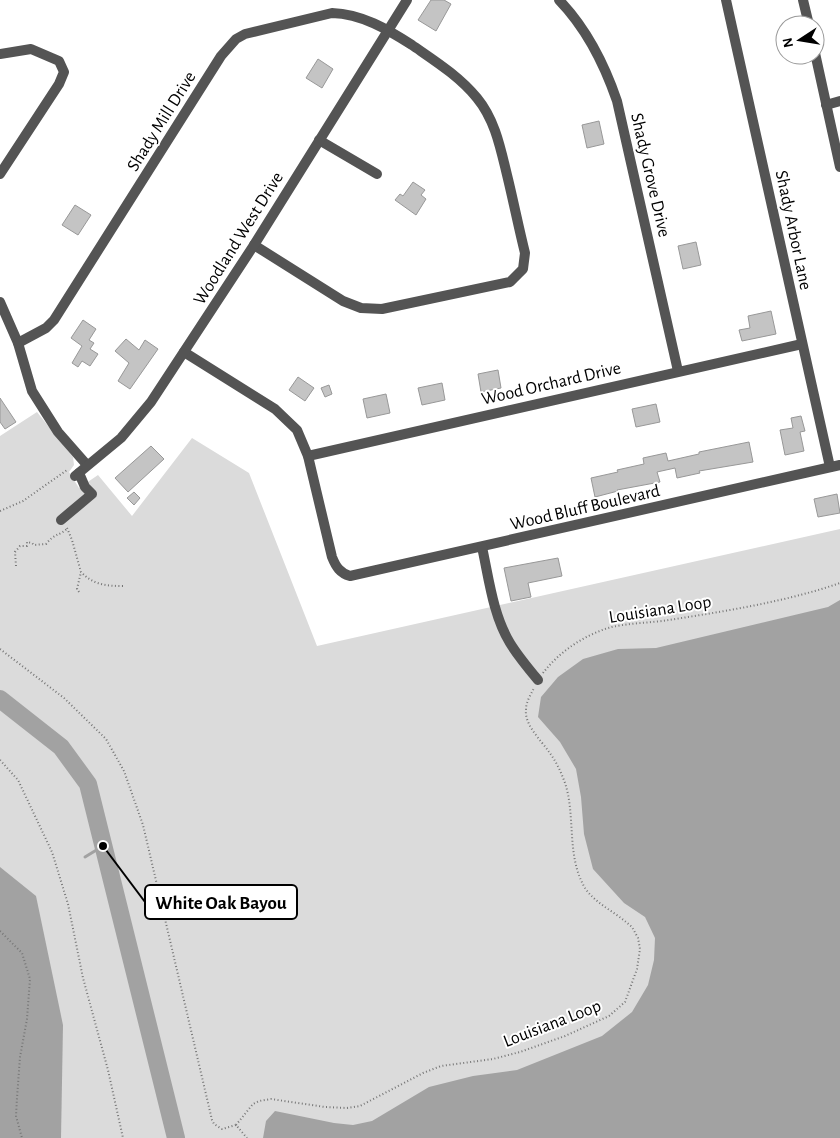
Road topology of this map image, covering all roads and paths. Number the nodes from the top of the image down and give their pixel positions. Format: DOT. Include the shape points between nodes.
graph roads {
  1 [pos="407,0"];
  2 [pos="726,0"];
  3 [pos="804,0"];
  4 [pos="564,2"];
  5 [pos="807,15"];
  6 [pos="388,30"];
  7 [pos="0,54"];
  8 [pos="818,65"];
  9 [pos="840,102"];
  10 [pos="826,104"];
  11 [pos="319,140"];
  12 [pos="840,167"];
  13 [pos="0,174"];
  14 [pos="377,174"];
  15 [pos="254,244"];
  16 [pos="0,302"];
  17 [pos="18,343"];
  18 [pos="802,344"];
  19 [pos="184,352"];
  20 [pos="678,371"];
  21 [pos="308,456"];
  22 [pos="87,465"];
  23 [pos="835,466"];
  24 [pos="77,474"];
  25 [pos="0,511"];
  26 [pos="64,524"];
  27 [pos="61,533"];
  28 [pos="482,547"];
  29 [pos="16,566"];
  30 [pos="81,572"];
  31 [pos="840,582"];
  32 [pos="123,586"];
  33 [pos="79,592"];
  34 [pos="0,649"];
  35 [pos="538,680"];
  36 [pos="0,760"];
  37 [pos="0,931"];
  38 [pos="236,1125"];
  39 [pos="22,1138"];
  40 [pos="123,1138"];
  41 [pos="247,1138"];
  1 -- 6 [label="street, Woodland West Drive"];
  2 -- 18 [label="street, Shady Arbor Lane"];
  3 -- 5 [label="street"];
  4 -- 20 [label="street, Shady Grove Drive" via="602,62 617,101"];
  6 -- 11 [label="street, Woodland West Drive"];
  6 -- 15 [label="street, Shady Mill Drive" via="453,74 484,108 498,139 526,253 523,270 510,282 382,309 354,306"];
  6 -- 17 [label="street, Shady Mill Drive" via="362,18 332,13 254,31 236,39 221,56 54,320"];
  7 -- 13 [label="street" via="31,49 59,61 64,72"];
  8 -- 10 [label="street"];
  9 -- 10 [label="street"];
  10 -- 12 [label="street"];
  11 -- 14 [label="street"];
  11 -- 15 [label="street, Woodland West Drive"];
  15 -- 19 [label="street, Woodland West Drive"];
  16 -- 17 [label="street"];
  17 -- 22 [label="street" via="32,391 58,432"];
  18 -- 20 [label="street, Wood Orchard Drive"];
  18 -- 23 [label="street, Shady Arbor Lane"];
  19 -- 21 [label="street" via="283,415 297,430"];
  19 -- 22 [label="street, Woodland West Drive" via="136,421 121,438"];
  20 -- 21 [label="street, Wood Orchard Drive"];
  21 -- 28 [label="street, Wood Bluff Boulevard" via="332,557 343,574 361,575"];
  22 -- 24 [label="street, Woodland West Drive"];
  23 -- 28 [label="street, Wood Bluff Boulevard"];
  24 -- 25 [label="path" via="70,468 23,501"];
  24 -- 26 [label="street" via="92,494"];
  26 -- 27 [label="path"];
  26 -- 27 [label="path" via="55,526"];
  26 -- 30 [label="path"];
  27 -- 29 [label="path" via="52,536 44,545 27,542 27,546 20,546 14,555"];
  28 -- 35 [label="street" via="495,608 504,632"];
  30 -- 32 [label="path" via="96,583"];
  30 -- 33 [label="path"];
  31 -- 35 [label="path, Louisiana Loop" via="727,611 609,628 562,652"];
  34 -- 38 [label="path" via="64,698 106,739 124,771 142,825 212,1120 222,1129"];
  35 -- 38 [label="path, Louisiana Loop" via="527,704 526,716 566,784 574,854 580,876 591,895 632,927 638,938 640,954 637,969 625,1002 609,1016 565,1036 506,1056 441,1066 360,1106 325,1107 271,1098 252,1104"];
  36 -- 40 [label="path" via="18,780 52,852 68,904"];
  37 -- 39 [label="path" via="22,953 30,979 16,1116"];
  38 -- 41 [label="path"];
}
